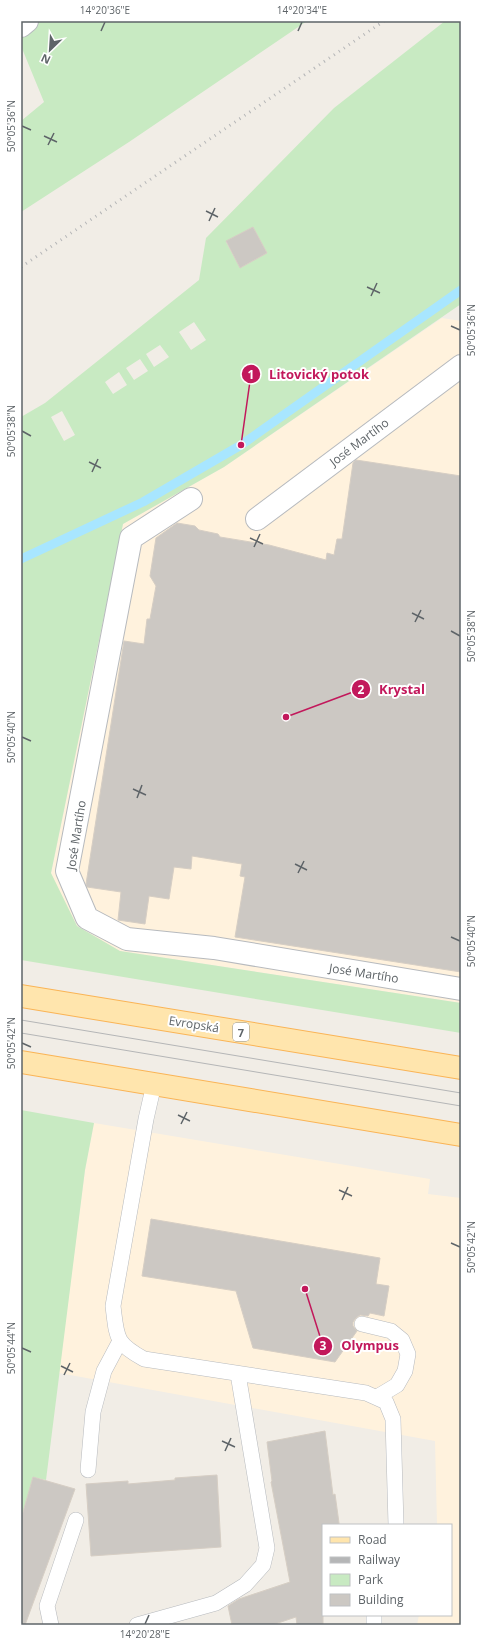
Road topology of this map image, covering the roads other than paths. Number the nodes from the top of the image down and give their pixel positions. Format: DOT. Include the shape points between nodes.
graph roads {
  1 [pos="27,21"];
  2 [pos="21,26"];
  3 [pos="461,366"];
  4 [pos="191,499"];
  5 [pos="258,519"];
  6 [pos="461,989"];
  7 [pos="21,996"];
  8 [pos="21,1062"];
  9 [pos="461,1068"];
  10 [pos="154,1084"];
  11 [pos="461,1135"];
  12 [pos="362,1324"];
  13 [pos="120,1341"];
  14 [pos="238,1374"];
  15 [pos="377,1397"];
  16 [pos="88,1470"];
  17 [pos="76,1520"];
  18 [pos="396,1524"];
  19 [pos="51,1625"];
  20 [pos="137,1625"];
  1 -- 2 [label="street"];
  3 -- 5 [label="street, José Martího"];
  4 -- 6 [label="street, José Martího" via="131,538 67,871 87,918 127,939 214,948"];
  7 -- 9 [label="main road, Evropská / 7"];
  8 -- 10 [label="main road"];
  10 -- 11 [label="main road"];
  10 -- 13 [label="lane" via="113,1306"];
  12 -- 15 [label="lane" via="392,1331 402,1340 408,1354 405,1371 397,1385"];
  13 -- 14 [label="lane" via="127,1350 144,1359"];
  13 -- 16 [label="lane" via="104,1371 93,1412"];
  14 -- 15 [label="lane" via="366,1393"];
  14 -- 20 [label="lane" via="267,1548 263,1564 245,1585 216,1603"];
  15 -- 18 [label="lane" via="386,1402 393,1419"];
  17 -- 19 [label="lane" via="47,1606"];
}
